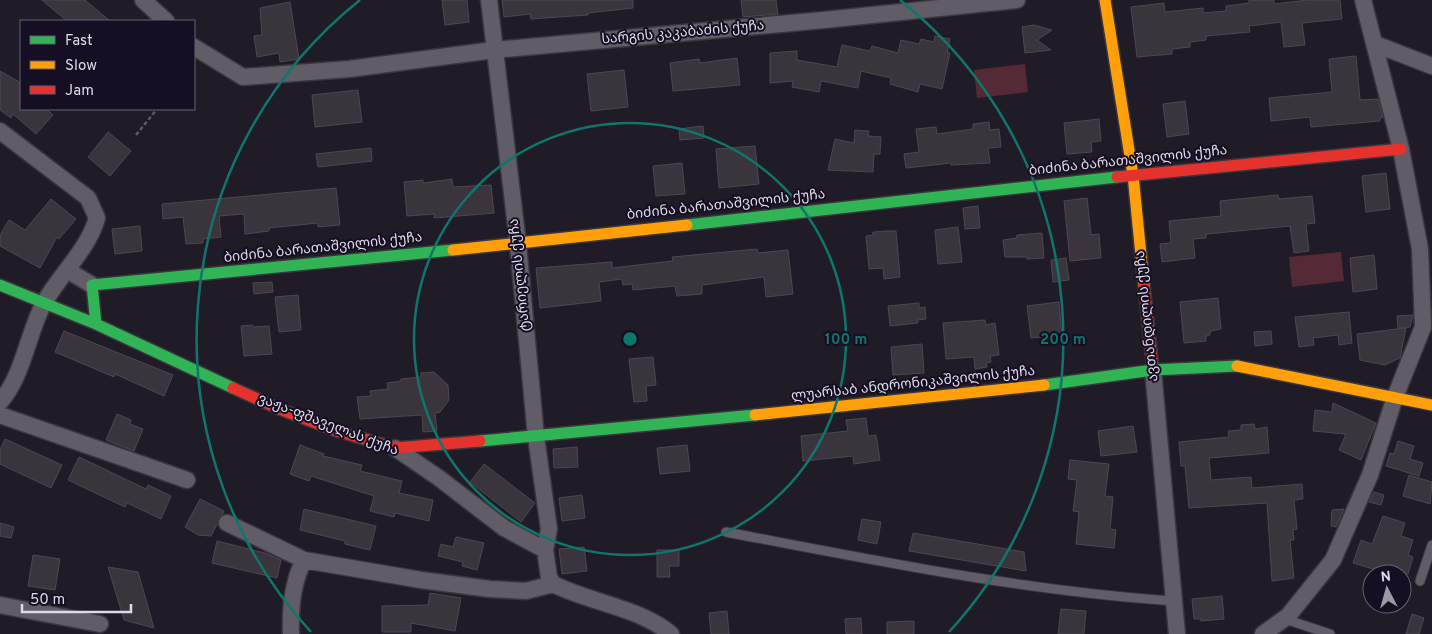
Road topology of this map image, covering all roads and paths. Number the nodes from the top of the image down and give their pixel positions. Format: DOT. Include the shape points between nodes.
graph roads {
  1 [pos="144,0"];
  2 [pos="489,0"];
  3 [pos="1017,0"];
  4 [pos="1105,0"];
  5 [pos="1363,0"];
  6 [pos="165,20"];
  7 [pos="1374,44"];
  8 [pos="195,48"];
  9 [pos="494,50"];
  10 [pos="1432,66"];
  11 [pos="156,110"];
  12 [pos="0,131"];
  13 [pos="136,135"];
  14 [pos="1401,149"];
  15 [pos="1133,175"];
  16 [pos="518,244"];
  17 [pos="1426,250"];
  18 [pos="67,270"];
  19 [pos="0,286"];
  20 [pos="92,286"];
  21 [pos="44,303"];
  22 [pos="96,324"];
  23 [pos="1153,370"];
  24 [pos="1395,397"];
  25 [pos="0,402"];
  26 [pos="1432,405"];
  27 [pos="0,416"];
  28 [pos="536,437"];
  29 [pos="395,448"];
  30 [pos="188,480"];
  31 [pos="227,523"];
  32 [pos="726,532"];
  33 [pos="1432,545"];
  34 [pos="545,550"];
  35 [pos="304,560"];
  36 [pos="1420,580"];
  37 [pos="553,584"];
  38 [pos="1174,601"];
  39 [pos="0,605"];
  40 [pos="1285,619"];
  41 [pos="100,624"];
  42 [pos="290,634"];
  43 [pos="672,634"];
  44 [pos="1177,634"];
  45 [pos="1263,634"];
  46 [pos="1330,634"];
  1 -- 6 [label="street"];
  2 -- 9 [label="street, ტარიელის ქუჩა"];
  3 -- 9 [label="street, სარგის კაკაბაძის ქუჩა"];
  4 -- 15 [label="street, ავთანდილის ქუჩა"];
  5 -- 7 [label="street"];
  7 -- 10 [label="street"];
  7 -- 14 [label="street"];
  8 -- 9 [label="street, სარგის კაკაბაძის ქუჩა" via="243,77 349,69"];
  9 -- 16 [label="street, ტარიელის ქუჩა"];
  11 -- 13 [label="path"];
  12 -- 18 [label="street" via="88,198 97,218 93,232"];
  14 -- 15 [label="street, ბიძინა ბარათაშვილის ქუჩა"];
  14 -- 17 [label="street"];
  15 -- 16 [label="street, ბიძინა ბარათაშვილის ქუჩა"];
  15 -- 23 [label="street, ავთანდილის ქუჩა"];
  16 -- 20 [label="street, ბიძინა ბარათაშვილის ქუჩა"];
  16 -- 28 [label="street, ტარიელის ქუჩა"];
  17 -- 24 [label="street" via="1423,327"];
  18 -- 20 [label="street"];
  18 -- 21 [label="street"];
  19 -- 21 [label="street, ვაჟა-ფშაველას ქუჩა"];
  20 -- 22 [label="street"];
  21 -- 22 [label="street, ვაჟა-ფშაველას ქუჩა"];
  21 -- 25 [label="street" via="11,385"];
  22 -- 29 [label="street, ვაჟა-ფშაველას ქუჩა" via="277,408 337,431"];
  23 -- 24 [label="street, ლუარსაბ ანდრონიკაშვილის ქუჩა" via="1241,366"];
  23 -- 28 [label="street, ლუარსაბ ანდრონიკაშვილის ქუჩა" via="997,391"];
  23 -- 38 [label="street, ავთანდილის ქუჩა"];
  24 -- 26 [label="street, ლუარსაბ ანდრონიკაშვილის ქუჩა"];
  24 -- 40 [label="street" via="1370,475 1333,560"];
  27 -- 30 [label="street"];
  28 -- 29 [label="street, ლუარსაბ ანდრონიკაშვილის ქუჩა"];
  28 -- 34 [label="street, ტარიელის ქუჩა" via="548,529"];
  29 -- 34 [label="street, ვაჟა-ფშაველას ქუჩა" via="504,528"];
  31 -- 35 [label="street"];
  32 -- 38 [label="lane" via="987,581"];
  33 -- 36 [label="lane"];
  34 -- 37 [label="street"];
  35 -- 37 [label="street" via="490,589 526,591"];
  35 -- 42 [label="street" via="296,575"];
  37 -- 43 [label="street" via="632,612"];
  38 -- 44 [label="street, ავთანდილის ქუჩა"];
  39 -- 41 [label="street"];
  40 -- 45 [label="street"];
  40 -- 46 [label="lane"];
}
